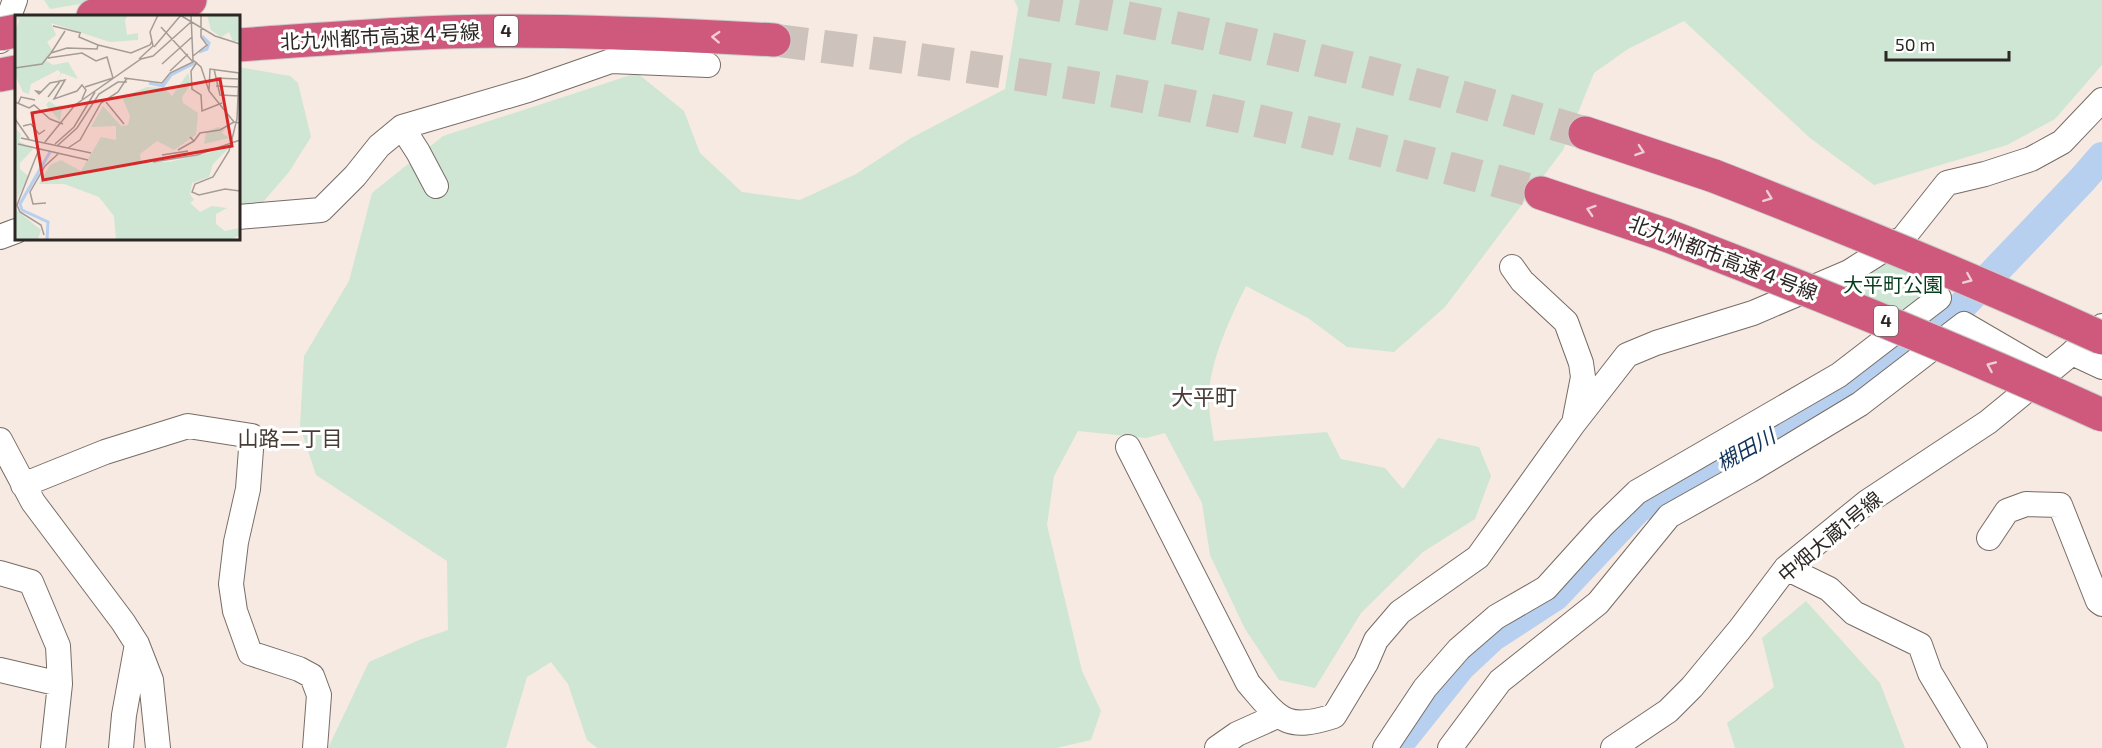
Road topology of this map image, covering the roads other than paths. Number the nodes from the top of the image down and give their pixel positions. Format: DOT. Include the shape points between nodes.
graph roads {
  1 [pos="15,0"];
  2 [pos="190,0"];
  3 [pos="106,14"];
  4 [pos="15,30"];
  5 [pos="0,34"];
  6 [pos="774,40"];
  7 [pos="0,41"];
  8 [pos="240,45"];
  9 [pos="708,65"];
  10 [pos="15,72"];
  11 [pos="0,75"];
  12 [pos="2102,100"];
  13 [pos="365,132"];
  14 [pos="396,132"];
  15 [pos="1585,133"];
  16 [pos="436,186"];
  17 [pos="1541,193"];
  18 [pos="240,217"];
  19 [pos="15,231"];
  20 [pos="0,237"];
  21 [pos="1904,237"];
  22 [pos="1512,267"];
  23 [pos="1939,298"];
  24 [pos="1964,324"];
  25 [pos="2102,326"];
  26 [pos="2102,338"];
  27 [pos="2073,353"];
  28 [pos="2102,367"];
  29 [pos="2048,373"];
  30 [pos="2102,415"];
  31 [pos="1574,423"];
  32 [pos="0,440"];
  33 [pos="1128,447"];
  34 [pos="23,485"];
  35 [pos="1989,538"];
  36 [pos="2093,560"];
  37 [pos="1786,568"];
  38 [pos="0,573"];
  39 [pos="2102,604"];
  40 [pos="137,644"];
  41 [pos="0,670"];
  42 [pos="60,684"];
  43 [pos="1277,716"];
  44 [pos="53,748"];
  45 [pos="121,748"];
  46 [pos="158,748"];
  47 [pos="315,748"];
  48 [pos="1217,748"];
  49 [pos="1385,748"];
  50 [pos="1450,748"];
  51 [pos="1613,748"];
  52 [pos="1975,748"];
  1 -- 7 [label="street"];
  2 -- 3 [label="highway"];
  4 -- 5 [label="highway, bridge"];
  6 -- 8 [label="highway, 北九州都市高速４号線 / 4, one-way" via="505,31"];
  9 -- 14 [label="street" via="611,61"];
  10 -- 11 [label="highway"];
  12 -- 21 [label="street" via="2062,142 2031,159 1947,183"];
  13 -- 14 [label="street"];
  14 -- 16 [label="street" via="418,152"];
  14 -- 18 [label="street" via="321,210"];
  15 -- 26 [label="highway, one-way, bridge" via="1828,220"];
  30 -- 17 [label="highway, 北九州都市高速４号線 / 4, one-way, bridge" via="1790,282"];
  19 -- 20 [label="street"];
  21 -- 23 [label="street"];
  21 -- 31 [label="street" via="1849,272 1753,313 1627,355"];
  22 -- 31 [label="street" via="1566,322 1583,377"];
  23 -- 24 [label="street"];
  23 -- 49 [label="street" via="1839,375 1637,492 1546,588 1496,617 1459,649 1425,688"];
  24 -- 29 [label="street"];
  24 -- 50 [label="street" via="1860,404 1669,516 1598,603 1500,681"];
  25 -- 27 [label="street, 中畑大蔵1号線"];
  27 -- 28 [label="street"];
  27 -- 29 [label="street, 中畑大蔵1号線"];
  29 -- 37 [label="street, 中畑大蔵1号線" via="1988,422 1867,502"];
  31 -- 43 [label="street" via="1478,557 1400,612 1376,640 1334,716 1294,724"];
  32 -- 34 [label="street"];
  33 -- 43 [label="street" via="1248,683"];
  34 -- 40 [label="street"];
  34 -- 47 [label="street" via="105,452 188,426 252,436 248,489 231,584 235,611 250,653 312,676 318,695"];
  35 -- 36 [label="street" via="2007,511 2026,504 2060,505"];
  36 -- 39 [label="street" via="2098,601"];
  37 -- 51 [label="street, 中畑大蔵1号線" via="1692,687 1668,711"];
  37 -- 52 [label="street" via="1829,589 1854,613 1920,645 1930,673"];
  38 -- 42 [label="street" via="31,582 58,646"];
  40 -- 45 [label="street"];
  40 -- 46 [label="street" via="152,680"];
  41 -- 42 [label="street"];
  42 -- 44 [label="street"];
  43 -- 48 [label="street"];
}
